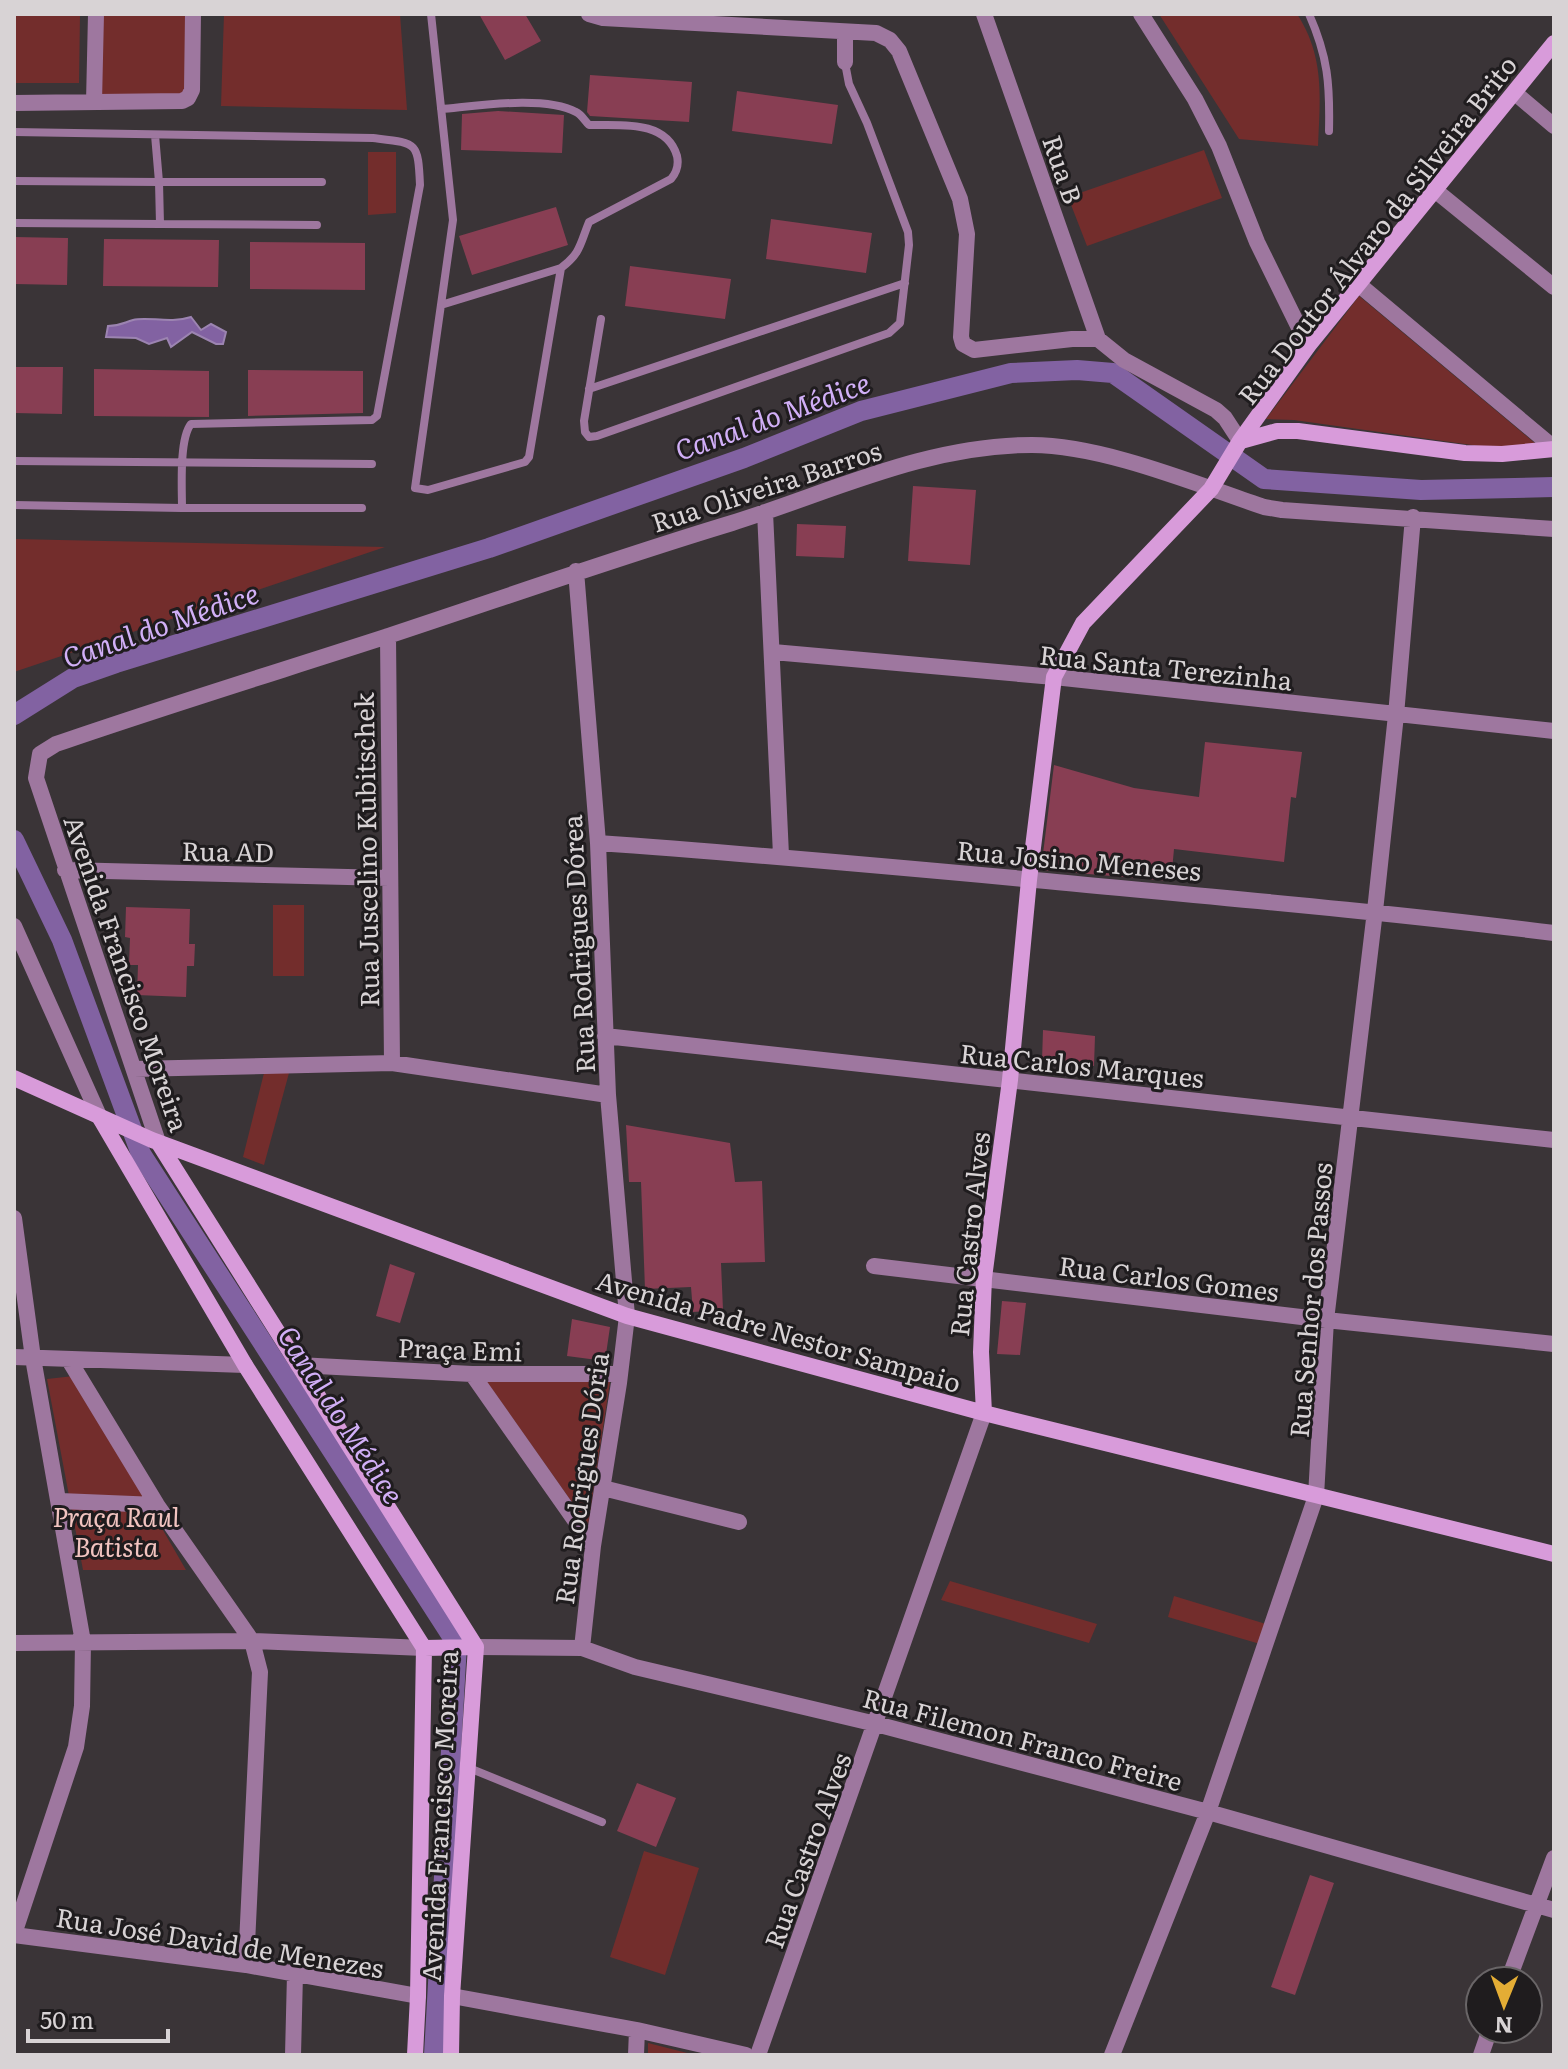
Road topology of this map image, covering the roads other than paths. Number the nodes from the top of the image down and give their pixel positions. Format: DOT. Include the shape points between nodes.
graph roads {
  1 [pos="96,14"];
  2 [pos="193,14"];
  3 [pos="431,14"];
  4 [pos="589,14"];
  5 [pos="984,14"];
  6 [pos="1141,14"];
  7 [pos="1309,14"];
  8 [pos="845,32"];
  9 [pos="1554,43"];
  10 [pos="845,62"];
  11 [pos="1515,93"];
  12 [pos="94,102"];
  13 [pos="14,103"];
  14 [pos="441,109"];
  15 [pos="1554,126"];
  16 [pos="1329,131"];
  17 [pos="14,132"];
  18 [pos="155,135"];
  19 [pos="14,181"];
  20 [pos="159,182"];
  21 [pos="322,182"];
  22 [pos="1436,191"];
  23 [pos="14,223"];
  24 [pos="160,224"];
  25 [pos="317,225"];
  26 [pos="561,268"];
  27 [pos="905,283"];
  28 [pos="1357,283"];
  29 [pos="1554,287"];
  30 [pos="441,305"];
  31 [pos="601,319"];
  32 [pos="1098,339"];
  33 [pos="1308,346"];
  34 [pos="589,389"];
  35 [pos="1238,444"];
  36 [pos="1554,448"];
  37 [pos="14,461"];
  38 [pos="183,463"];
  39 [pos="372,464"];
  40 [pos="1213,486"];
  41 [pos="14,505"];
  42 [pos="182,508"];
  43 [pos="362,508"];
  44 [pos="765,512"];
  45 [pos="1413,517"];
  46 [pos="1554,529"];
  47 [pos="576,571"];
  48 [pos="388,636"];
  49 [pos="773,652"];
  50 [pos="1054,677"];
  51 [pos="1396,715"];
  52 [pos="1554,731"];
  53 [pos="36,778"];
  54 [pos="598,843"];
  55 [pos="781,855"];
  56 [pos="65,870"];
  57 [pos="389,878"];
  58 [pos="1029,880"];
  59 [pos="1375,911"];
  60 [pos="14,926"];
  61 [pos="1554,933"];
  62 [pos="605,1036"];
  63 [pos="392,1063"];
  64 [pos="134,1069"];
  65 [pos="14,1078"];
  66 [pos="1010,1080"];
  67 [pos="608,1095"];
  68 [pos="1351,1118"];
  69 [pos="103,1119"];
  70 [pos="1554,1140"];
  71 [pos="155,1141"];
  72 [pos="14,1218"];
  73 [pos="874,1266"];
  74 [pos="984,1278"];
  75 [pos="627,1316"];
  76 [pos="1326,1320"];
  77 [pos="1554,1344"];
  78 [pos="14,1357"];
  79 [pos="33,1358"];
  80 [pos="69,1360"];
  81 [pos="245,1365"];
  82 [pos="298,1365"];
  83 [pos="472,1374"];
  84 [pos="620,1374"];
  85 [pos="984,1413"];
  86 [pos="603,1488"];
  87 [pos="1316,1496"];
  88 [pos="60,1501"];
  89 [pos="157,1505"];
  90 [pos="739,1522"];
  91 [pos="593,1546"];
  92 [pos="1554,1554"];
  93 [pos="252,1641"];
  94 [pos="83,1642"];
  95 [pos="14,1643"];
  96 [pos="426,1647"];
  97 [pos="474,1647"];
  98 [pos="582,1648"];
  99 [pos="876,1724"];
  100 [pos="469,1768"];
  101 [pos="1208,1812"];
  102 [pos="602,1822"];
  103 [pos="1554,1858"];
  104 [pos="1536,1905"];
  105 [pos="1554,1910"];
  106 [pos="14,1934"];
  107 [pos="246,1965"];
  108 [pos="1514,1965"];
  109 [pos="295,1974"];
  110 [pos="418,1996"];
  111 [pos="452,1996"];
  112 [pos="637,2030"];
  113 [pos="293,2055"];
  114 [pos="415,2055"];
  115 [pos="451,2055"];
  116 [pos="636,2055"];
  117 [pos="746,2055"];
  118 [pos="758,2055"];
  119 [pos="1112,2055"];
  1 -- 12 [label="street"];
  2 -- 12 [label="street" via="188,98"];
  3 -- 14 [label="lane"];
  4 -- 8 [label="street"];
  5 -- 32 [label="street, Rua B"];
  6 -- 33 [label="street" via="1219,146 1257,242"];
  7 -- 16 [label="lane" via="1330,82"];
  8 -- 10 [label="street"];
  8 -- 32 [label="street" via="876,33 899,51 960,199 967,234 963,344 974,350"];
  9 -- 11 [label="street, Rua Doutor Álvaro da Silveira Brito"];
  10 -- 27 [label="lane" via="849,84 905,218"];
  11 -- 15 [label="street"];
  11 -- 22 [label="street, Rua Doutor Álvaro da Silveira Brito"];
  12 -- 13 [label="street"];
  14 -- 26 [label="lane" via="555,106 576,112 589,125 648,128 673,145 678,161 671,179 589,222 582,247"];
  14 -- 30 [label="lane" via="453,220"];
  17 -- 18 [label="lane"];
  18 -- 20 [label="lane"];
  18 -- 38 [label="lane" via="373,138 400,141 419,153 420,185 377,416 362,422 196,422 187,428"];
  19 -- 20 [label="lane"];
  20 -- 21 [label="lane"];
  20 -- 24 [label="lane"];
  22 -- 28 [label="street, Rua Doutor Álvaro da Silveira Brito"];
  22 -- 29 [label="street"];
  23 -- 24 [label="lane"];
  24 -- 25 [label="lane"];
  26 -- 30 [label="lane"];
  26 -- 30 [label="lane" via="529,457 418,490 414,484"];
  27 -- 34 [label="lane"];
  27 -- 34 [label="lane" via="900,323 889,333 589,437 584,421"];
  28 -- 33 [label="street, Rua Doutor Álvaro da Silveira Brito"];
  28 -- 36 [label="street"];
  31 -- 34 [label="lane"];
  32 -- 35 [label="street" via="1124,360 1216,410"];
  33 -- 35 [label="street, Rua Doutor Álvaro da Silveira Brito"];
  35 -- 36 [label="street" via="1277,431 1298,431 1465,453"];
  35 -- 40 [label="street, Rua Doutor Álvaro da Silveira Brito"];
  37 -- 38 [label="lane"];
  38 -- 39 [label="lane"];
  38 -- 42 [label="lane"];
  40 -- 44 [label="street, Rua Oliveira Barros" via="1066,448 1004,446 925,458"];
  40 -- 45 [label="street, Rua Oliveira Barros" via="1282,510"];
  40 -- 50 [label="street, Rua Castro Alves" via="1083,623"];
  41 -- 42 [label="lane"];
  42 -- 43 [label="lane"];
  44 -- 47 [label="street, Rua Oliveira Barros"];
  44 -- 49 [label="street"];
  45 -- 46 [label="street, Rua Oliveira Barros"];
  45 -- 51 [label="street, Rua Senhor dos Passos"];
  47 -- 48 [label="street, Rua Oliveira Barros"];
  47 -- 54 [label="street, Rua Rodrigues Dórea"];
  48 -- 53 [label="street, Rua Oliveira Barros" via="56,744 40,754"];
  48 -- 57 [label="street, Rua Juscelino Kubitschek"];
  49 -- 50 [label="street, Rua Santa Terezinha"];
  49 -- 55 [label="street"];
  50 -- 51 [label="street, Rua Santa Terezinha"];
  50 -- 58 [label="street, Rua Castro Alves"];
  51 -- 52 [label="street, Rua Santa Terezinha"];
  51 -- 59 [label="street, Rua Senhor dos Passos"];
  53 -- 56 [label="street, Avenida Francisco Moreira"];
  54 -- 55 [label="street, Rua Josino Meneses"];
  54 -- 62 [label="street, Rua Rodrigues Dórea"];
  55 -- 58 [label="street, Rua Josino Meneses"];
  56 -- 57 [label="street, Rua AD"];
  56 -- 64 [label="street, Avenida Francisco Moreira"];
  57 -- 63 [label="street, Rua Juscelino Kubitschek"];
  58 -- 59 [label="street, Rua Josino Meneses"];
  58 -- 66 [label="street, Rua Castro Alves"];
  59 -- 61 [label="street, Rua Josino Meneses"];
  59 -- 68 [label="street, Rua Senhor dos Passos"];
  60 -- 69 [label="street, Avenida Francisco Moreira"];
  62 -- 66 [label="street, Rua Carlos Marques"];
  62 -- 67 [label="street, Rua Rodrigues Dórea"];
  63 -- 64 [label="street"];
  63 -- 67 [label="street"];
  64 -- 71 [label="street, Avenida Francisco Moreira"];
  65 -- 69 [label="street, Avenida Padre Nestor Sampaio"];
  66 -- 68 [label="street, Rua Carlos Marques"];
  66 -- 74 [label="street, Rua Castro Alves"];
  67 -- 75 [label="street, Rua Rodrigues Dórea"];
  68 -- 70 [label="street, Rua Carlos Marques"];
  68 -- 76 [label="street, Rua Senhor dos Passos"];
  69 -- 71 [label="street, Avenida Padre Nestor Sampaio"];
  69 -- 81 [label="street, Avenida Francisco Moreira"];
  71 -- 75 [label="street, Avenida Padre Nestor Sampaio"];
  71 -- 82 [label="street, Avenida Francisco Moreira"];
  72 -- 79 [label="street"];
  73 -- 74 [label="street, Rua Carlos Gomes"];
  74 -- 76 [label="street, Rua Carlos Gomes"];
  74 -- 85 [label="street, Rua Castro Alves"];
  75 -- 84 [label="street, Rua Rodrigues Dória"];
  75 -- 85 [label="street, Avenida Padre Nestor Sampaio"];
  76 -- 77 [label="street, Rua Carlos Gomes"];
  76 -- 87 [label="street, Rua Senhor dos Passos"];
  78 -- 79 [label="street"];
  79 -- 80 [label="street"];
  79 -- 88 [label="street"];
  80 -- 81 [label="street"];
  80 -- 89 [label="street"];
  81 -- 96 [label="street, Avenida Francisco Moreira"];
  82 -- 83 [label="street, Praça Emi"];
  82 -- 97 [label="street, Avenida Francisco Moreira"];
  83 -- 84 [label="street, Praça Emi"];
  83 -- 91 [label="street"];
  84 -- 86 [label="street, Rua Rodrigues Dória"];
  85 -- 87 [label="street, Avenida Padre Nestor Sampaio"];
  85 -- 99 [label="street, Rua Castro Alves"];
  86 -- 90 [label="street"];
  86 -- 91 [label="street, Rua Rodrigues Dória"];
  87 -- 92 [label="street, Avenida Padre Nestor Sampaio"];
  87 -- 101 [label="street, Rua Senhor dos Passos"];
  88 -- 89 [label="street"];
  88 -- 94 [label="street"];
  89 -- 93 [label="street"];
  91 -- 98 [label="street, Rua Rodrigues Dória"];
  93 -- 94 [label="street"];
  93 -- 96 [label="street"];
  93 -- 107 [label="street" via="260,1672"];
  94 -- 95 [label="street"];
  94 -- 106 [label="street" via="76,1747"];
  96 -- 97 [label="street"];
  96 -- 110 [label="street, Avenida Francisco Moreira"];
  97 -- 98 [label="street, Rua Filemon Franco Freire"];
  97 -- 100 [label="street, Avenida Francisco Moreira"];
  98 -- 99 [label="street, Rua Filemon Franco Freire" via="635,1667"];
  99 -- 101 [label="street, Rua Filemon Franco Freire"];
  99 -- 118 [label="street, Rua Castro Alves"];
  100 -- 102 [label="lane"];
  100 -- 111 [label="street, Avenida Francisco Moreira"];
  101 -- 104 [label="street, Rua Filemon Franco Freire"];
  101 -- 119 [label="street, Rua Senhor dos Passos"];
  103 -- 104 [label="street"];
  104 -- 105 [label="street, Rua Filemon Franco Freire"];
  104 -- 108 [label="street"];
  106 -- 107 [label="street, Rua José David de Menezes"];
  107 -- 109 [label="street, Rua José David de Menezes"];
  109 -- 110 [label="street, Rua José David de Menezes"];
  109 -- 113 [label="street"];
  110 -- 114 [label="street, Avenida Francisco Moreira"];
  111 -- 112 [label="street"];
  111 -- 115 [label="street, Avenida Francisco Moreira"];
  112 -- 116 [label="street"];
  112 -- 117 [label="street"];
}
